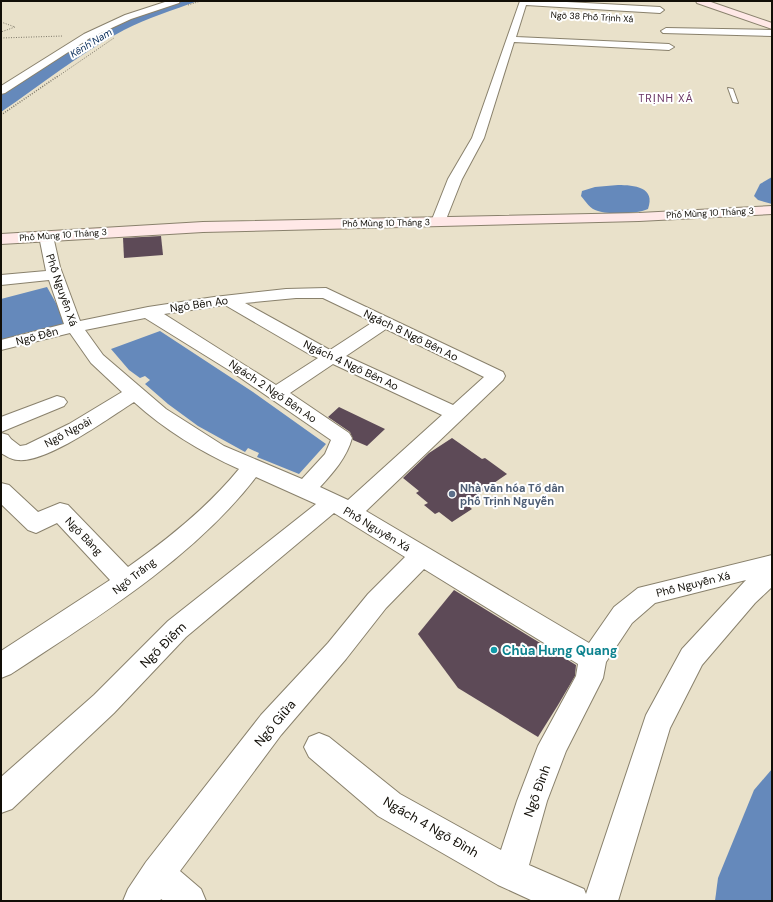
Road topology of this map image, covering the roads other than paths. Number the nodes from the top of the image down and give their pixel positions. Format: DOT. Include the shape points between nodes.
graph roads {
  1 [pos="176,1"];
  2 [pos="700,1"];
  3 [pos="569,3"];
  4 [pos="520,13"];
  5 [pos="531,14"];
  6 [pos="662,16"];
  7 [pos="772,26"];
  8 [pos="772,33"];
  9 [pos="510,38"];
  10 [pos="730,89"];
  11 [pos="1,91"];
  12 [pos="736,102"];
  13 [pos="772,210"];
  14 [pos="438,222"];
  15 [pos="46,236"];
  16 [pos="1,239"];
  17 [pos="55,275"];
  18 [pos="1,280"];
  19 [pos="326,293"];
  20 [pos="228,300"];
  21 [pos="148,312"];
  22 [pos="385,322"];
  23 [pos="73,326"];
  24 [pos="1,345"];
  25 [pos="331,357"];
  26 [pos="134,393"];
  27 [pos="277,393"];
  28 [pos="57,402"];
  29 [pos="455,414"];
  30 [pos="1,425"];
  31 [pos="1,440"];
  32 [pos="252,467"];
  33 [pos="305,490"];
  34 [pos="1,491"];
  35 [pos="341,507"];
  36 [pos="422,555"];
  37 [pos="772,565"];
  38 [pos="772,572"];
  39 [pos="126,581"];
  40 [pos="593,659"];
  41 [pos="1,666"];
  42 [pos="319,747"];
  43 [pos="1,798"];
  44 [pos="510,873"];
  45 [pos="158,874"];
  46 [pos="559,898"];
  47 [pos="140,901"];
  48 [pos="189,901"];
  49 [pos="602,901"];
  1 -- 11 [label="street" via="128,17 87,36"];
  2 -- 7 [label="main road"];
  3 -- 4 [label="street" via="523,2"];
  3 -- 6 [label="street"];
  4 -- 5 [label="street"];
  4 -- 9 [label="street"];
  6 -- 8 [label="street"];
  6 -- 9 [label="street" via="670,50"];
  9 -- 14 [label="street" via="478,138 455,180"];
  10 -- 12 [label="lane"];
  13 -- 14 [label="main road, Phố Mùng 10 Tháng 3" via="639,217"];
  14 -- 15 [label="main road, Phố Mùng 10 Tháng 3" via="203,227"];
  15 -- 16 [label="main road, Phố Mùng 10 Tháng 3"];
  15 -- 17 [label="street, Phố Nguyễn Xá"];
  17 -- 18 [label="street"];
  17 -- 23 [label="street, Phố Nguyễn Xá"];
  19 -- 20 [label="street, Ngõ Bên Ao" via="309,292"];
  19 -- 22 [label="street, Ngách 8 Ngõ Bên Ao"];
  20 -- 21 [label="street, Ngõ Bên Ao"];
  20 -- 25 [label="street, Ngách 4 Ngõ Bên Ao"];
  21 -- 23 [label="street, Ngõ Bên Ao"];
  21 -- 27 [label="street, Ngách 2 Ngõ Bên Ao"];
  22 -- 25 [label="street"];
  22 -- 29 [label="street, Ngách 8 Ngõ Bên Ao" via="496,376"];
  23 -- 24 [label="street, Ngõ Đền"];
  23 -- 26 [label="street, Phố Nguyễn Xá" via="97,359"];
  25 -- 27 [label="street"];
  25 -- 29 [label="street, Ngách 4 Ngõ Bên Ao"];
  26 -- 31 [label="street, Ngõ Ngoài" via="81,426 33,450 18,453"];
  26 -- 32 [label="street, Phố Nguyễn Xá" via="186,432 217,451"];
  27 -- 33 [label="street, Ngách 2 Ngõ Bên Ao" via="342,438 341,445 328,464"];
  28 -- 30 [label="street"];
  29 -- 35 [label="street"];
  32 -- 33 [label="street, Phố Nguyễn Xá"];
  32 -- 39 [label="street, Ngõ Trắng" via="228,496 198,525"];
  33 -- 35 [label="street, Phố Nguyễn Xá"];
  34 -- 39 [label="street, Ngõ Bàng" via="36,524 60,511"];
  35 -- 36 [label="street, Phố Nguyễn Xá"];
  35 -- 43 [label="street, Ngõ Điếm" via="177,629 104,704"];
  36 -- 40 [label="street, Phố Nguyễn Xá"];
  36 -- 45 [label="street, Ngõ Giữa" via="377,601 337,651 271,725"];
  37 -- 40 [label="street, Phố Nguyễn Xá" via="647,595 624,615"];
  38 -- 49 [label="street" via="746,596 692,657 656,725"];
  39 -- 41 [label="street, Ngõ Trắng"];
  40 -- 44 [label="street, Ngõ Đình" via="589,678 553,746 532,801"];
  42 -- 44 [label="street, Ngách 4 Ngõ Đình" via="390,805"];
  44 -- 46 [label="street"];
  45 -- 47 [label="street, Ngõ Giữa"];
  45 -- 48 [label="street"];
}
